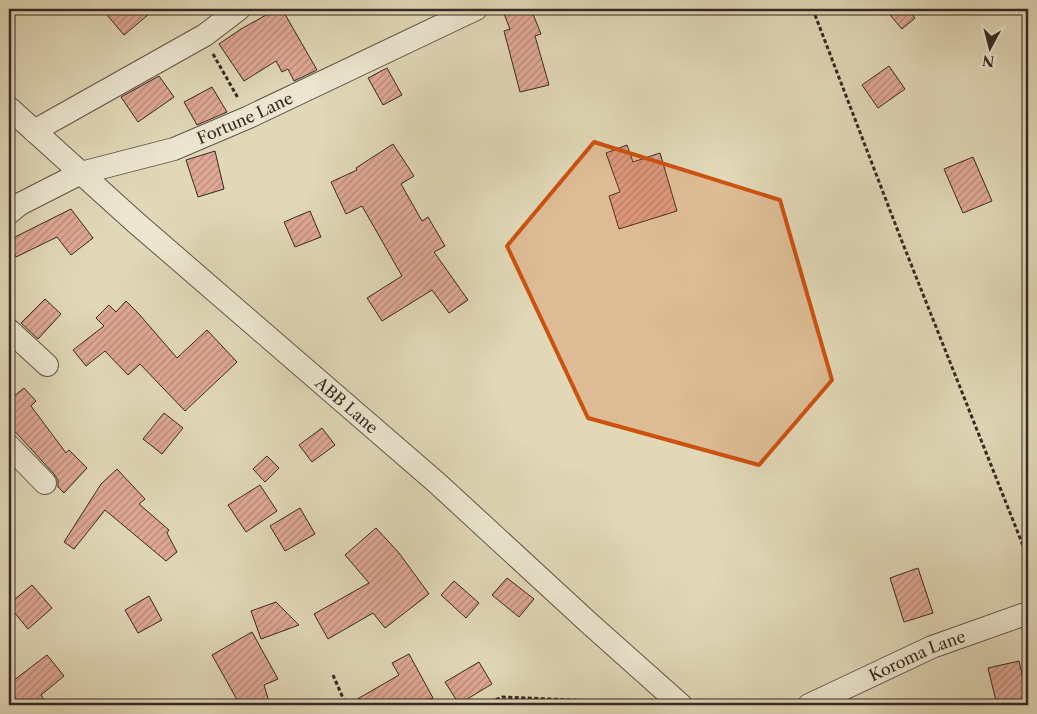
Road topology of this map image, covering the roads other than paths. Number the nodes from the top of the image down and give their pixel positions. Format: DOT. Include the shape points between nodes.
graph roads {
  1 [pos="239,9"];
  2 [pos="476,9"];
  3 [pos="9,108"];
  4 [pos="34,131"];
  5 [pos="81,172"];
  6 [pos="9,213"];
  7 [pos="9,330"];
  8 [pos="47,365"];
  9 [pos="9,446"];
  10 [pos="45,483"];
  11 [pos="1028,612"];
  12 [pos="681,705"];
  13 [pos="809,705"];
  1 -- 4 [label="street" via="205,35"];
  2 -- 5 [label="street, Fortune Lane" via="249,117 174,149"];
  3 -- 4 [label="street, ABB Lane"];
  4 -- 5 [label="street, ABB Lane"];
  5 -- 6 [label="street, Fortune Lane"];
  5 -- 12 [label="street, ABB Lane" via="437,483"];
  7 -- 8 [label="street"];
  9 -- 10 [label="street"];
  11 -- 13 [label="street, Koroma Lane" via="932,647"];
}
